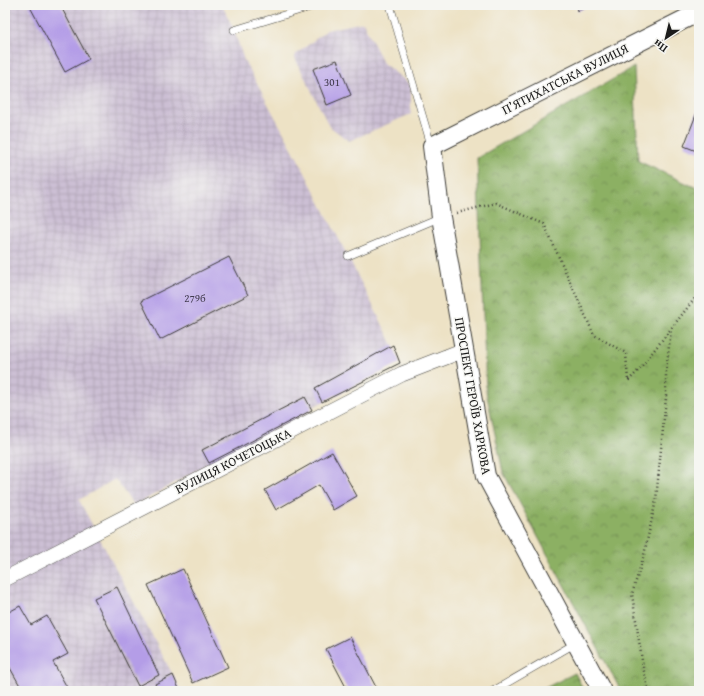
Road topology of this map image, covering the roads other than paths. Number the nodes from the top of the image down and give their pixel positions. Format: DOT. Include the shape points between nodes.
graph roads {
  1 [pos="317,5"];
  2 [pos="390,5"];
  3 [pos="699,12"];
  4 [pos="234,30"];
  5 [pos="432,146"];
  6 [pos="441,217"];
  7 [pos="348,256"];
  8 [pos="464,350"];
  9 [pos="5,579"];
  10 [pos="576,643"];
  11 [pos="493,691"];
  12 [pos="602,691"];
  1 -- 4 [label="lane"];
  2 -- 5 [label="lane"];
  3 -- 5 [label="street, П’ЯТИХАТСЬКА ВУЛИЦЯ"];
  5 -- 6 [label="street, ПРОСПЕКТ ГЕРОЇВ ХАРКОВА"];
  6 -- 7 [label="lane"];
  6 -- 8 [label="street, ПРОСПЕКТ ГЕРОЇВ ХАРКОВА"];
  8 -- 9 [label="street, ВУЛИЦЯ КОЧЕТОЦЬКА" via="402,374"];
  8 -- 10 [label="street, ПРОСПЕКТ ГЕРОЇВ ХАРКОВА" via="486,476"];
  10 -- 11 [label="lane"];
  10 -- 12 [label="street, ПРОСПЕКТ ГЕРОЇВ ХАРКОВА"];
}
